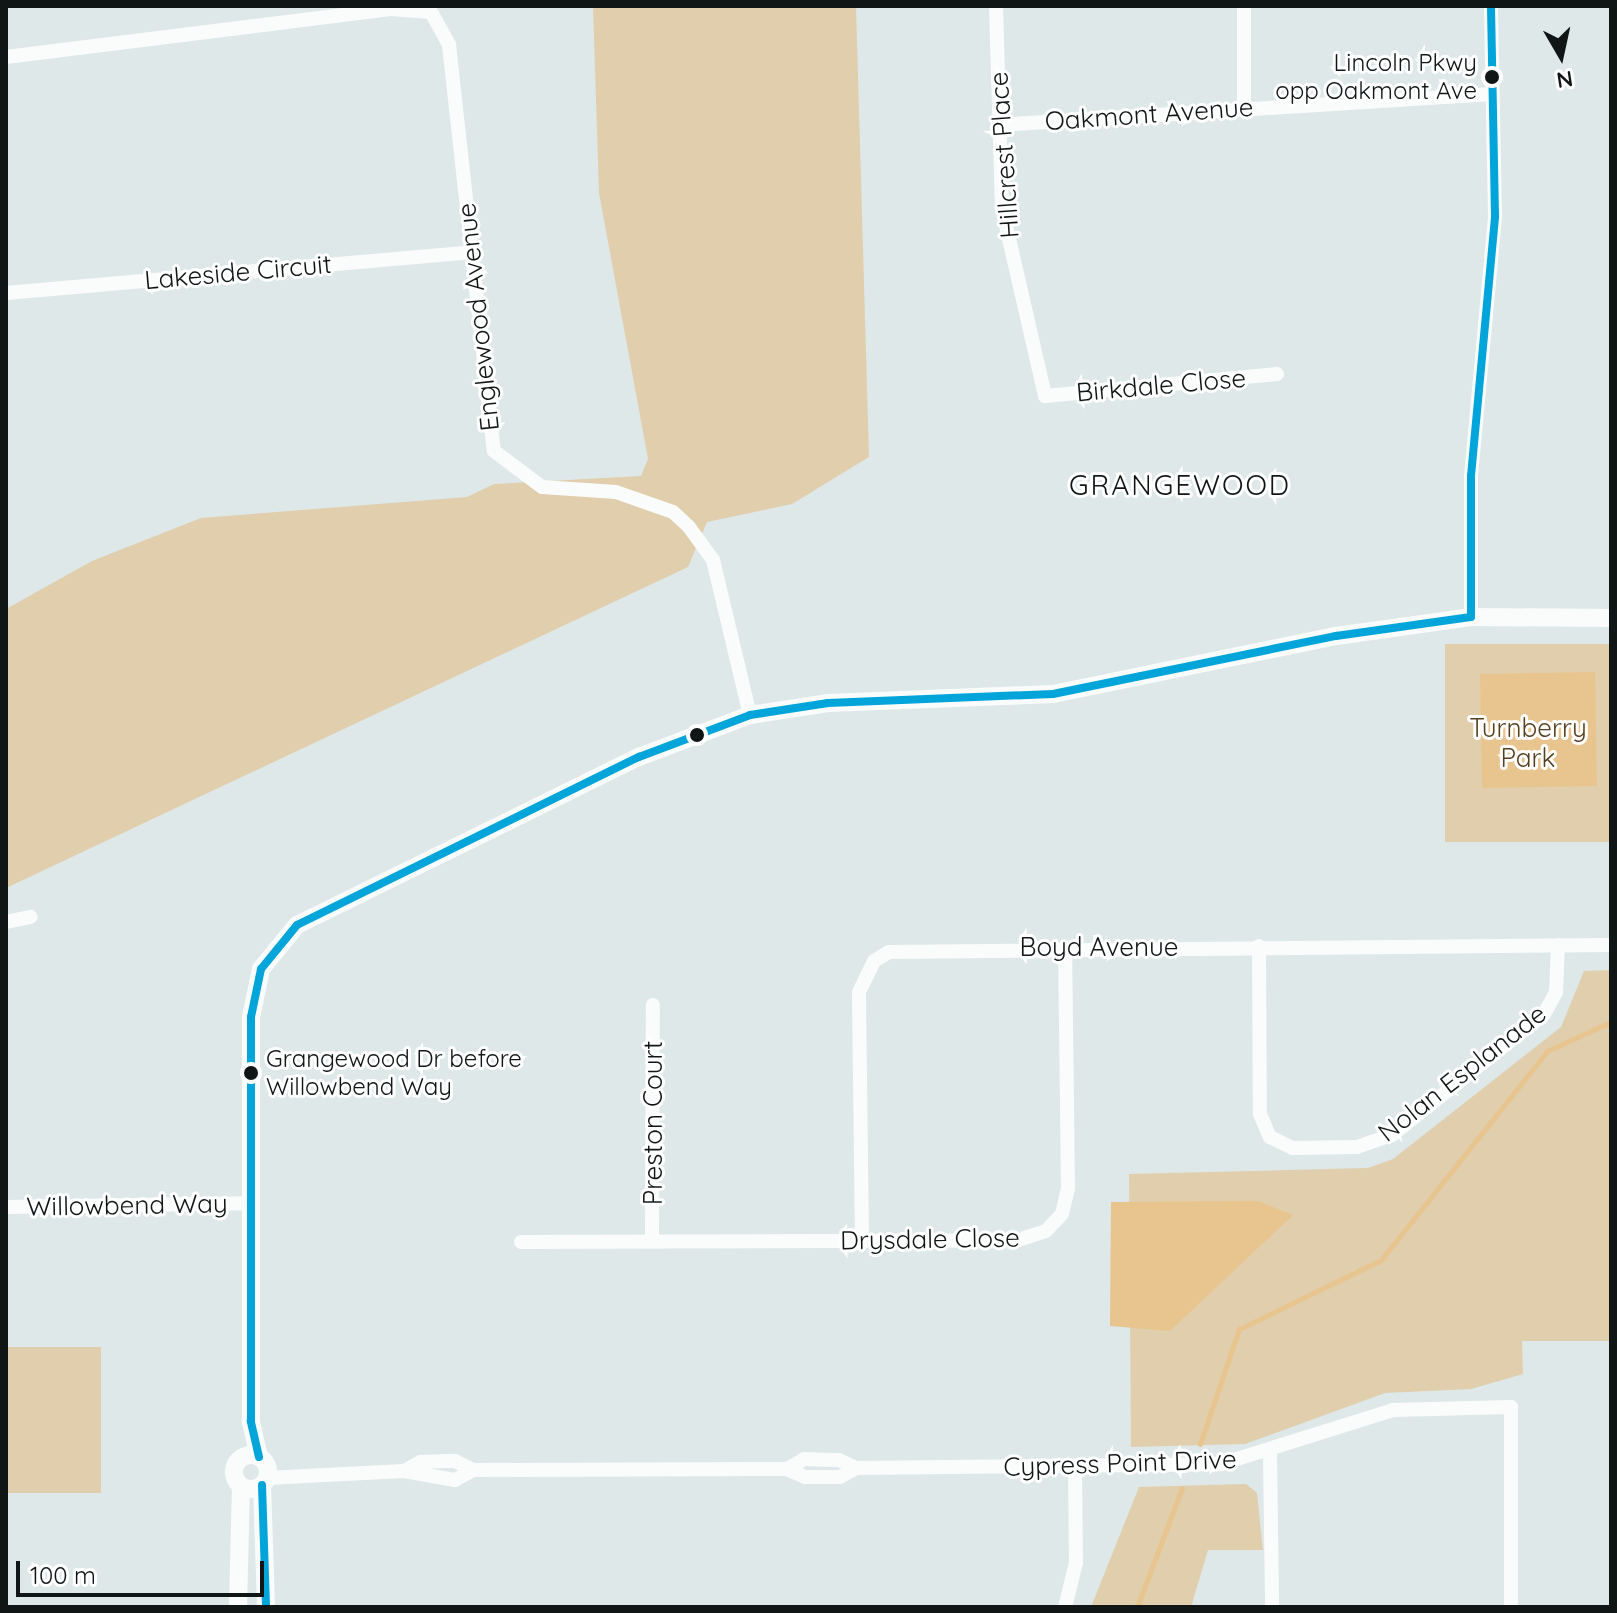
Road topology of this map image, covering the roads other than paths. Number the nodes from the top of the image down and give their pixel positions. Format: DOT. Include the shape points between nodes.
graph roads {
  1 [pos="996,6"];
  2 [pos="1244,6"];
  3 [pos="1491,6"];
  4 [pos="432,9"];
  5 [pos="6,57"];
  6 [pos="1492,94"];
  7 [pos="1244,108"];
  8 [pos="998,125"];
  9 [pos="470,252"];
  10 [pos="6,293"];
  11 [pos="1277,374"];
  12 [pos="1045,396"];
  13 [pos="1471,617"];
  14 [pos="1611,618"];
  15 [pos="750,715"];
  16 [pos="30,917"];
  17 [pos="6,922"];
  18 [pos="1558,945"];
  19 [pos="1611,945"];
  20 [pos="1259,946"];
  21 [pos="1065,947"];
  22 [pos="653,1005"];
  23 [pos="249,1203"];
  24 [pos="6,1207"];
  25 [pos="652,1241"];
  26 [pos="862,1241"];
  27 [pos="521,1242"];
  28 [pos="1270,1455"];
  29 [pos="1075,1466"];
  30 [pos="259,1469"];
  31 [pos="241,1486"];
  32 [pos="238,1607"];
  33 [pos="266,1607"];
  34 [pos="1065,1607"];
  35 [pos="1272,1607"];
  36 [pos="1511,1607"];
  1 -- 8 [label="street, Hillcrest Place"];
  2 -- 7 [label="street"];
  3 -- 6 [label="street"];
  4 -- 5 [label="street, Englewood Avenue" via="411,7"];
  4 -- 9 [label="street, Englewood Avenue" via="449,45"];
  6 -- 7 [label="street, Oakmont Avenue"];
  6 -- 13 [label="street" via="1495,216 1471,476"];
  7 -- 8 [label="street, Oakmont Avenue"];
  8 -- 12 [label="street, Hillcrest Place" via="1002,208"];
  9 -- 10 [label="street, Lakeside Circuit"];
  9 -- 15 [label="street, Englewood Avenue" via="494,451 542,487 616,492 673,512 689,527 713,560"];
  11 -- 12 [label="street, Birkdale Close"];
  13 -- 14 [label="street"];
  13 -- 15 [label="street" via="1336,636 1053,694 842,702"];
  15 -- 23 [label="street" via="639,757 367,888 277,943 261,969 251,1017"];
  16 -- 17 [label="street"];
  18 -- 19 [label="street, Boyd Avenue"];
  18 -- 20 [label="street, Boyd Avenue"];
  18 -- 20 [label="street, Nolan Esplanade" via="1556,992 1544,1014 1392,1135 1357,1147 1293,1148 1270,1137 1260,1114"];
  20 -- 21 [label="street, Boyd Avenue"];
  21 -- 26 [label="street, Drysdale Close" via="1062,1214 1046,1231 1018,1240"];
  21 -- 26 [label="street, Boyd Avenue" via="908,947 874,961 863,975"];
  22 -- 25 [label="street, Preston Court"];
  23 -- 24 [label="street, Willowbend Way"];
  23 -- 30 [label="street" via="251,1421"];
  25 -- 26 [label="street, Drysdale Close"];
  25 -- 27 [label="street, Drysdale Close"];
  28 -- 29 [label="street, Cypress Point Drive" via="1221,1464"];
  28 -- 35 [label="street"];
  28 -- 36 [label="street, Cypress Point Drive" via="1393,1410 1511,1407"];
  29 -- 30 [label="street, Cypress Point Drive" via="856,1468 840,1477 787,1469 473,1470 455,1480 404,1471"];
  29 -- 34 [label="street" via="1076,1563"];
  30 -- 31 [label="street"];
  30 -- 31 [label="street" via="234,1471"];
  30 -- 33 [label="street"];
  31 -- 32 [label="street"];
}
